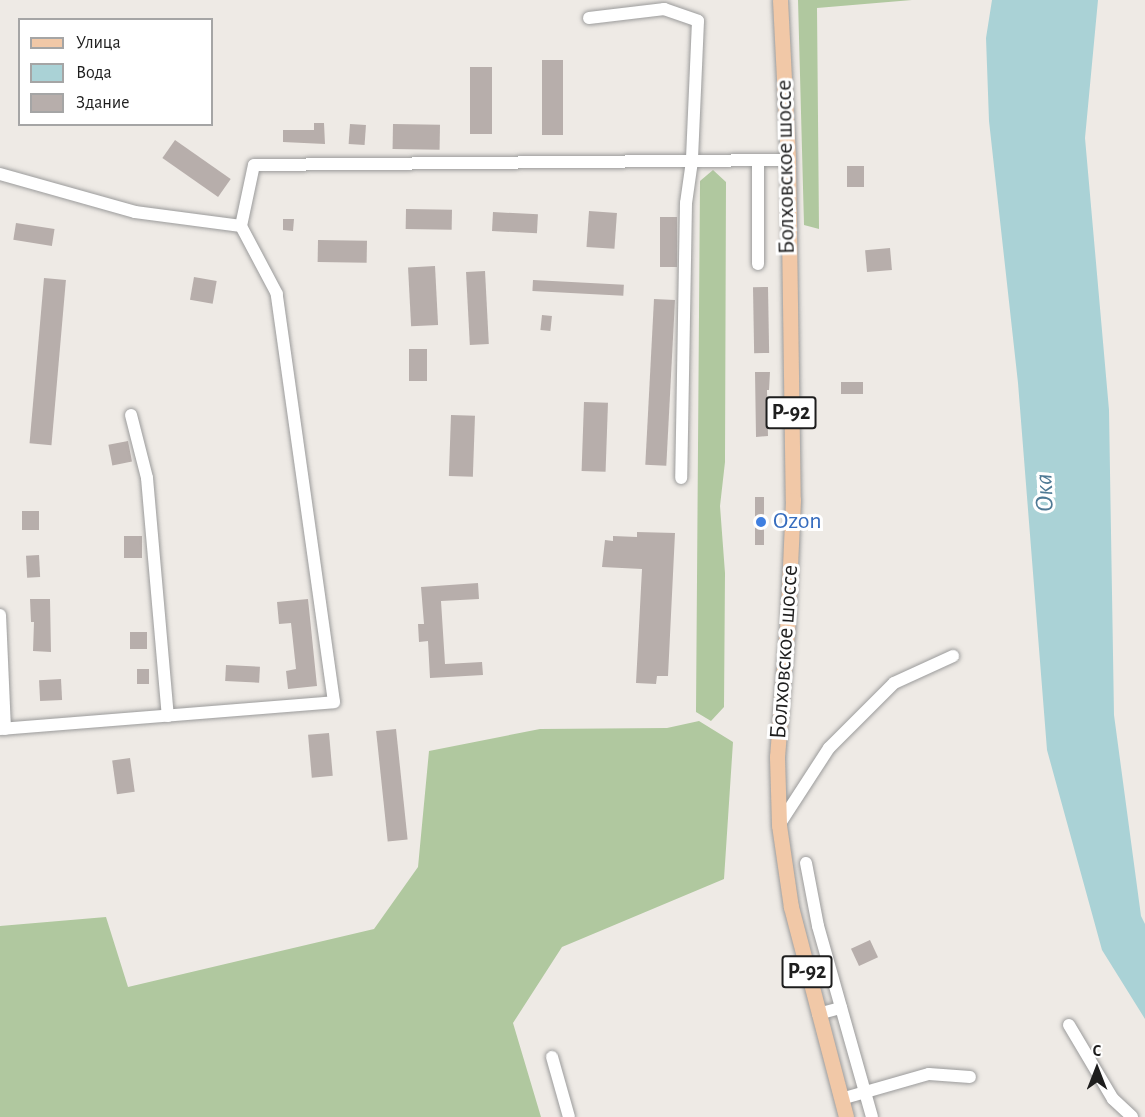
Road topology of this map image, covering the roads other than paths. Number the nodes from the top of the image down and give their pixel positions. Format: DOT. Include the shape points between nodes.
graph roads {
  1 [pos="780,0"];
  2 [pos="589,18"];
  3 [pos="758,160"];
  4 [pos="788,160"];
  5 [pos="692,161"];
  6 [pos="0,174"];
  7 [pos="241,226"];
  8 [pos="758,264"];
  9 [pos="131,415"];
  10 [pos="681,478"];
  11 [pos="0,615"];
  12 [pos="953,656"];
  13 [pos="168,716"];
  14 [pos="2,729"];
  15 [pos="779,825"];
  16 [pos="806,863"];
  17 [pos="818,926"];
  18 [pos="797,932"];
  19 [pos="841,1008"];
  20 [pos="818,1014"];
  21 [pos="1069,1025"];
  22 [pos="552,1056"];
  23 [pos="970,1077"];
  24 [pos="865,1093"];
  25 [pos="841,1099"];
  26 [pos="569,1117"];
  27 [pos="846,1117"];
  28 [pos="872,1117"];
  29 [pos="1132,1117"];
  1 -- 4 [label="main road, Болховское шоссе / Р-92"];
  2 -- 5 [label="street" via="664,9 698,21"];
  3 -- 4 [label="street"];
  3 -- 5 [label="street"];
  3 -- 8 [label="street"];
  4 -- 15 [label="main road, Болховское шоссе / Р-92" via="792,546 777,757"];
  5 -- 7 [label="street" via="254,165"];
  5 -- 10 [label="street" via="686,203"];
  6 -- 7 [label="street" via="135,212"];
  7 -- 13 [label="street" via="277,294 334,702"];
  9 -- 13 [label="street" via="147,478"];
  11 -- 14 [label="street"];
  12 -- 15 [label="street" via="894,683 829,748"];
  13 -- 14 [label="street"];
  15 -- 18 [label="main road, Болховское шоссе / Р-92" via="785,879"];
  16 -- 17 [label="street"];
  17 -- 18 [label="street"];
  17 -- 19 [label="street"];
  18 -- 20 [label="main road, Болховское шоссе / Р-92"];
  19 -- 20 [label="street"];
  19 -- 24 [label="street"];
  20 -- 25 [label="main road, Болховское шоссе / Р-92"];
  21 -- 29 [label="street" via="1113,1099"];
  22 -- 26 [label="street"];
  23 -- 24 [label="street" via="929,1074"];
  24 -- 25 [label="street"];
  24 -- 28 [label="street"];
  25 -- 27 [label="main road, Болховское шоссе / Р-92"];
}
